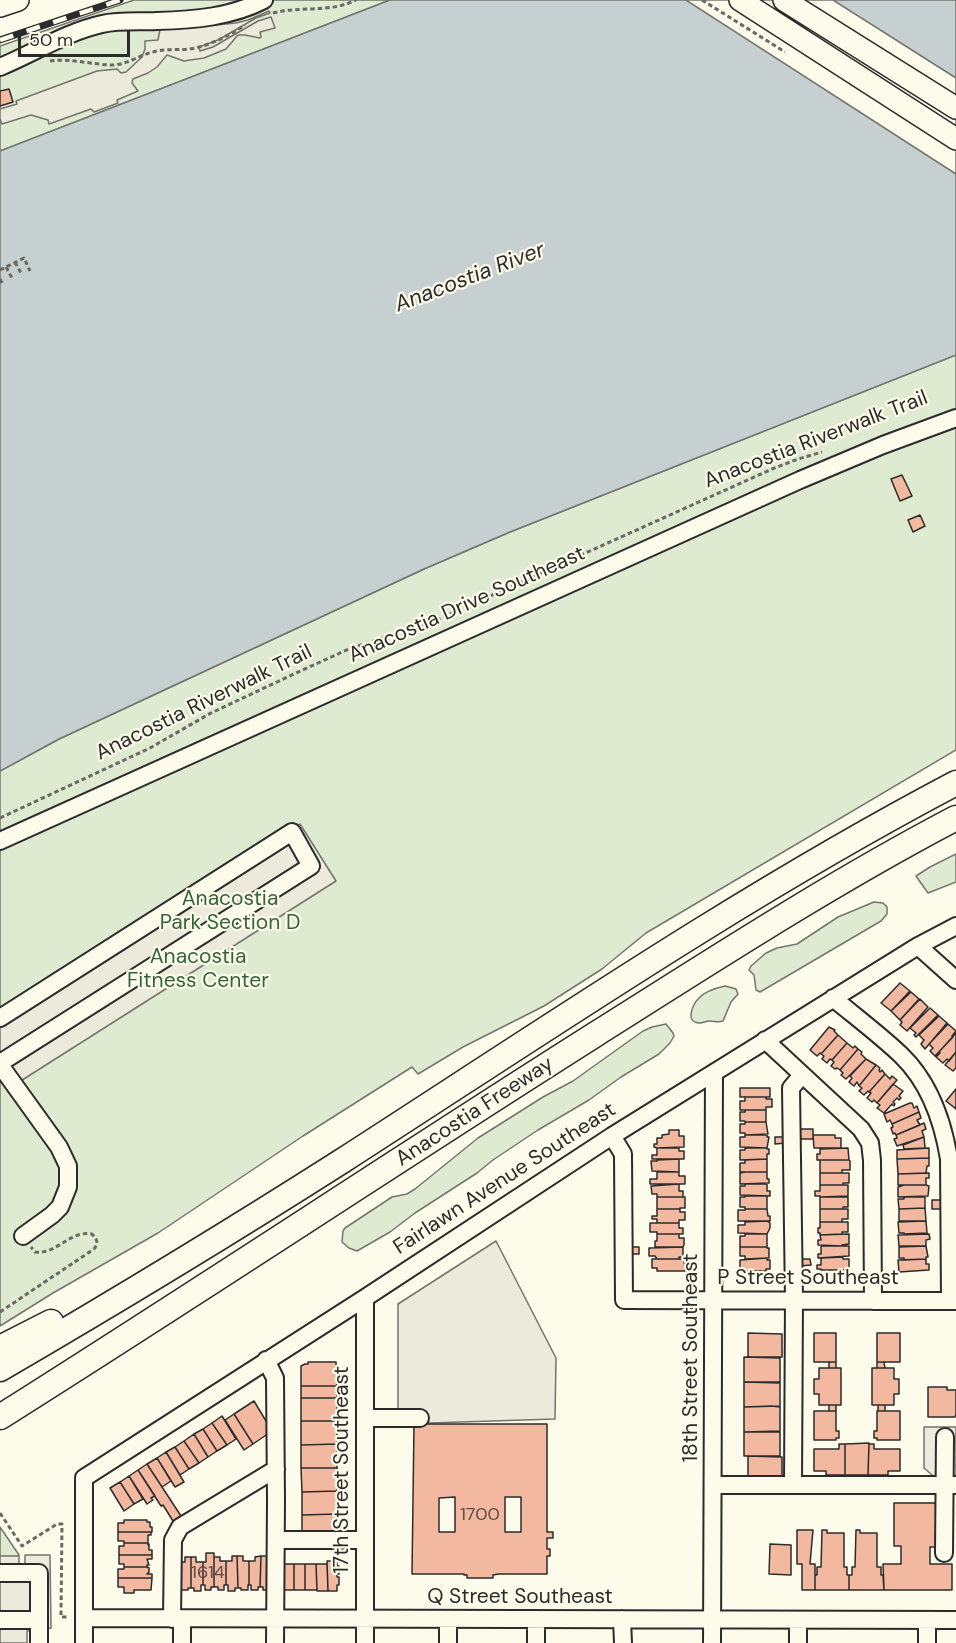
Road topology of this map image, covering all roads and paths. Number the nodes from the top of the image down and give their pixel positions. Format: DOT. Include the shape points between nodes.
graph roads {
  1 [pos="18,0"];
  2 [pos="356,0"];
  3 [pos="740,0"];
  4 [pos="784,0"];
  5 [pos="0,6"];
  6 [pos="268,6"];
  7 [pos="249,23"];
  8 [pos="44,62"];
  9 [pos="0,67"];
  10 [pos="956,108"];
  11 [pos="956,139"];
  12 [pos="15,262"];
  13 [pos="6,267"];
  14 [pos="0,270"];
  15 [pos="30,271"];
  16 [pos="22,275"];
  17 [pos="0,279"];
  18 [pos="13,280"];
  19 [pos="3,285"];
  20 [pos="956,418"];
  21 [pos="830,450"];
  22 [pos="956,778"];
  23 [pos="956,783"];
  24 [pos="921,801"];
  25 [pos="0,818"];
  26 [pos="956,818"];
  27 [pos="0,841"];
  28 [pos="956,926"];
  29 [pos="918,946"];
  30 [pos="956,980"];
  31 [pos="833,998"];
  32 [pos="0,1018"];
  33 [pos="765,1040"];
  34 [pos="0,1064"];
  35 [pos="714,1073"];
  36 [pos="802,1075"];
  37 [pos="612,1136"];
  38 [pos="250,1219"];
  39 [pos="23,1236"];
  40 [pos="365,1298"];
  41 [pos="713,1300"];
  42 [pos="794,1300"];
  43 [pos="873,1301"];
  44 [pos="953,1301"];
  45 [pos="0,1312"];
  46 [pos="155,1319"];
  47 [pos="0,1348"];
  48 [pos="266,1360"];
  49 [pos="0,1369"];
  50 [pos="0,1406"];
  51 [pos="0,1417"];
  52 [pos="365,1418"];
  53 [pos="420,1418"];
  54 [pos="945,1437"];
  55 [pos="276,1469"];
  56 [pos="713,1485"];
  57 [pos="793,1485"];
  58 [pos="950,1485"];
  59 [pos="0,1513"];
  60 [pos="276,1540"];
  61 [pos="365,1540"];
  62 [pos="944,1553"];
  63 [pos="0,1573"];
  64 [pos="77,1618"];
  65 [pos="177,1619"];
  66 [pos="276,1619"];
  67 [pos="365,1619"];
  68 [pos="448,1619"];
  69 [pos="536,1619"];
  70 [pos="622,1619"];
  71 [pos="0,1620"];
  72 [pos="39,1620"];
  73 [pos="712,1620"];
  74 [pos="798,1620"];
  75 [pos="927,1620"];
  76 [pos="956,1620"];
  77 [pos="39,1643"];
  78 [pos="84,1643"];
  79 [pos="182,1643"];
  80 [pos="275,1643"];
  81 [pos="365,1643"];
  82 [pos="448,1643"];
  83 [pos="536,1643"];
  84 [pos="622,1643"];
  85 [pos="712,1643"];
  86 [pos="798,1643"];
  87 [pos="927,1643"];
  1 -- 5 [label="main road"];
  2 -- 6 [label="path" via="331,7 281,11"];
  3 -- 11 [label="main road"];
  4 -- 10 [label="main road"];
  6 -- 9 [label="street" via="194,20 101,24"];
  7 -- 8 [label="path" via="205,45 155,51 118,65 70,60"];
  12 -- 13 [label="path"];
  12 -- 15 [label="path" via="24,258"];
  12 -- 16 [label="path"];
  13 -- 14 [label="path"];
  13 -- 18 [label="path"];
  17 -- 19 [label="path"];
  20 -- 27 [label="street, Anacostia Drive Southeast" via="781,488"];
  21 -- 25 [label="path, Anacostia Riverwalk Trail" via="772,469 428,624 351,648"];
  22 -- 24 [label="highway"];
  23 -- 24 [label="highway, Anacostia Freeway"];
  24 -- 38 [label="highway, Anacostia Freeway" via="724,916"];
  26 -- 46 [label="highway, Anacostia Freeway" via="749,938"];
  28 -- 29 [label="street, Fairlawn Avenue Southeast"];
  29 -- 30 [label="street"];
  29 -- 31 [label="street, Fairlawn Avenue Southeast"];
  31 -- 33 [label="street, Fairlawn Avenue Southeast"];
  31 -- 44 [label="street" via="902,1056 938,1113 949,1159"];
  32 -- 34 [label="street" via="292,832 311,866"];
  33 -- 35 [label="street, Fairlawn Avenue Southeast"];
  33 -- 36 [label="street"];
  34 -- 39 [label="street" via="59,1147 68,1166 68,1187 60,1207"];
  35 -- 37 [label="street, Fairlawn Avenue Southeast"];
  35 -- 41 [label="street, 18th Street Southeast"];
  36 -- 42 [label="street" via="791,1088"];
  36 -- 43 [label="street" via="861,1129 870,1143"];
  37 -- 40 [label="street, Fairlawn Avenue Southeast"];
  37 -- 41 [label="street, P Street Southeast" via="623,1154 624,1300"];
  38 -- 47 [label="highway"];
  38 -- 49 [label="highway, Anacostia Freeway"];
  39 -- 45 [label="path" via="35,1252 44,1253 79,1234 92,1234 98,1244"];
  40 -- 48 [label="street, Fairlawn Avenue Southeast"];
  40 -- 52 [label="street, 17th Street Southeast"];
  41 -- 42 [label="street, P Street Southeast"];
  41 -- 56 [label="street, 18th Street Southeast"];
  42 -- 43 [label="street, P Street Southeast"];
  42 -- 57 [label="street"];
  43 -- 44 [label="street, P Street Southeast"];
  46 -- 50 [label="highway"];
  46 -- 51 [label="highway, Anacostia Freeway"];
  48 -- 55 [label="street" via="275,1378"];
  48 -- 64 [label="street, Fairlawn Avenue Southeast" via="84,1478"];
  52 -- 53 [label="street"];
  52 -- 61 [label="street, 17th Street Southeast"];
  54 -- 58 [label="street"];
  55 -- 60 [label="street"];
  55 -- 65 [label="street" via="180,1527 173,1540"];
  56 -- 57 [label="street"];
  56 -- 73 [label="street, 18th Street Southeast"];
  57 -- 58 [label="street"];
  58 -- 62 [label="street"];
  59 -- 64 [label="path" via="22,1546 62,1524 61,1617"];
  60 -- 61 [label="street"];
  60 -- 66 [label="street"];
  61 -- 67 [label="street, 17th Street Southeast"];
  63 -- 72 [label="street" via="39,1573"];
  64 -- 65 [label="street, Q Street Southeast"];
  64 -- 78 [label="street"];
  65 -- 66 [label="street, Q Street Southeast"];
  65 -- 79 [label="street"];
  66 -- 67 [label="street, Q Street Southeast"];
  66 -- 80 [label="street"];
  67 -- 68 [label="street, Q Street Southeast"];
  67 -- 81 [label="street, 17th Street Southeast"];
  68 -- 69 [label="street, Q Street Southeast"];
  68 -- 82 [label="street"];
  69 -- 70 [label="street, Q Street Southeast"];
  69 -- 83 [label="street"];
  70 -- 73 [label="street, Q Street Southeast"];
  70 -- 84 [label="street"];
  71 -- 72 [label="street"];
  72 -- 77 [label="street"];
  73 -- 74 [label="street, Q Street Southeast"];
  73 -- 85 [label="street, 18th Street Southeast"];
  74 -- 75 [label="street, Q Street Southeast"];
  74 -- 86 [label="street"];
  75 -- 76 [label="street, Q Street Southeast"];
  75 -- 87 [label="street"];
}
